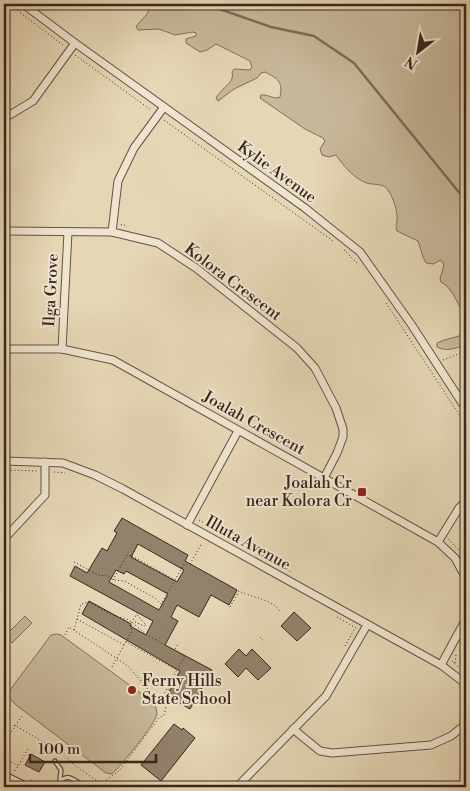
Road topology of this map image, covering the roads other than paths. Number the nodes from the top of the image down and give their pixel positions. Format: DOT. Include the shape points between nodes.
graph roads {
  1 [pos="24,4"];
  2 [pos="75,43"];
  3 [pos="164,107"];
  4 [pos="4,117"];
  5 [pos="4,231"];
  6 [pos="68,232"];
  7 [pos="112,232"];
  8 [pos="4,349"];
  9 [pos="62,349"];
  10 [pos="466,409"];
  11 [pos="238,431"];
  12 [pos="4,461"];
  13 [pos="45,462"];
  14 [pos="324,478"];
  15 [pos="466,501"];
  16 [pos="187,524"];
  17 [pos="4,539"];
  18 [pos="438,542"];
  19 [pos="466,578"];
  20 [pos="466,618"];
  21 [pos="365,628"];
  22 [pos="441,665"];
  23 [pos="466,684"];
  24 [pos="466,724"];
  25 [pos="294,729"];
  26 [pos="55,761"];
  27 [pos="4,777"];
  28 [pos="60,780"];
  29 [pos="24,787"];
  30 [pos="54,787"];
  31 [pos="85,787"];
  32 [pos="236,787"];
  1 -- 2 [label="street, Kylie Avenue"];
  2 -- 3 [label="street, Kylie Avenue"];
  2 -- 4 [label="street" via="33,102"];
  3 -- 7 [label="street" via="134,148 118,181"];
  3 -- 10 [label="street, Kylie Avenue" via="305,208 360,252"];
  5 -- 6 [label="street, Kolora Crescent"];
  6 -- 7 [label="street, Kolora Crescent"];
  6 -- 9 [label="street, Ilga Grove"];
  7 -- 14 [label="street, Kolora Crescent" via="158,243 196,268 306,358 327,389 343,429 337,453"];
  8 -- 9 [label="street, Joalah Crescent"];
  9 -- 11 [label="street, Joalah Crescent" via="114,360"];
  11 -- 14 [label="street, Joalah Crescent"];
  11 -- 16 [label="street"];
  12 -- 13 [label="street, Illuta Avenue"];
  13 -- 16 [label="street, Illuta Avenue" via="63,463 95,475"];
  13 -- 17 [label="street" via="45,495"];
  14 -- 18 [label="street, Joalah Crescent"];
  15 -- 18 [label="street"];
  16 -- 21 [label="street, Illuta Avenue"];
  18 -- 19 [label="street, Joalah Crescent" via="455,558"];
  20 -- 22 [label="street"];
  21 -- 22 [label="street, Illuta Avenue"];
  21 -- 25 [label="street" via="326,696"];
  22 -- 23 [label="street, Illuta Avenue"];
  24 -- 25 [label="street" via="452,736 431,745 332,753 312,746"];
  25 -- 32 [label="street"];
  26 -- 28 [label="lane" via="61,770"];
  27 -- 29 [label="street"];
  28 -- 30 [label="lane"];
  28 -- 31 [label="lane" via="72,778"];
}
